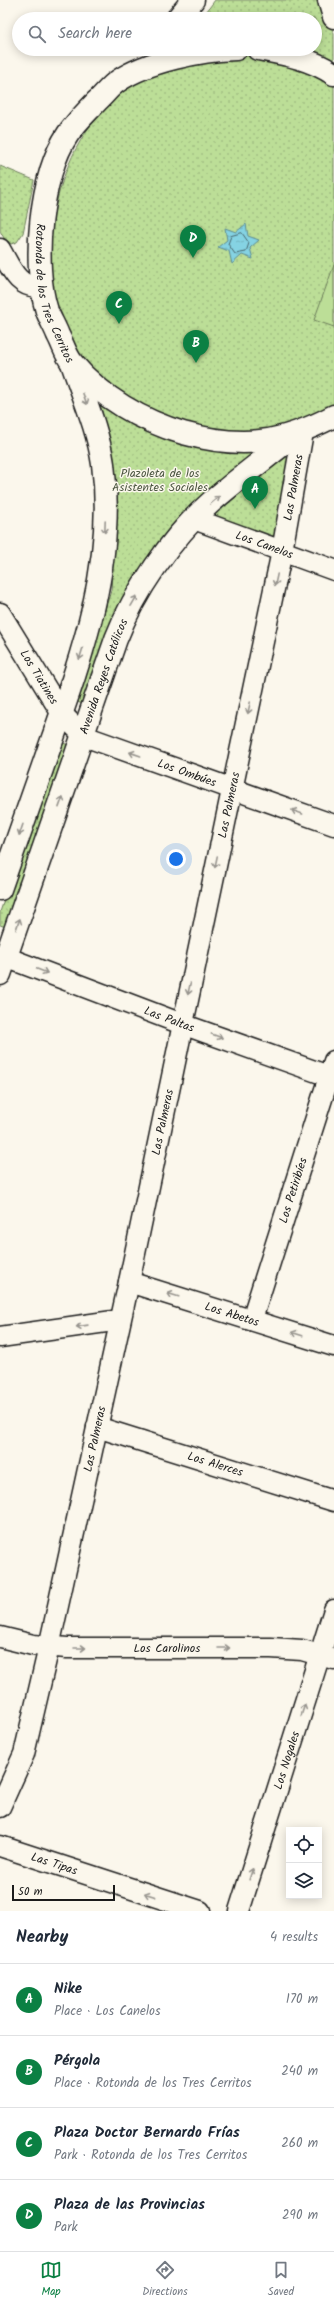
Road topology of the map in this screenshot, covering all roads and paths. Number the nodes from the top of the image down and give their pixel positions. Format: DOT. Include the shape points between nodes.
graph roads {
  1 [pos="193,0"];
  2 [pos="208,0"];
  3 [pos="329,0"];
  4 [pos="184,12"];
  5 [pos="200,12"];
  6 [pos="334,17"];
  7 [pos="156,56"];
  8 [pos="296,56"];
  9 [pos="334,74"];
  10 [pos="0,249"];
  11 [pos="41,286"];
  12 [pos="72,363"];
  13 [pos="334,416"];
  14 [pos="299,433"];
  15 [pos="194,519"];
  16 [pos="282,552"];
  17 [pos="334,570"];
  18 [pos="0,615"];
  19 [pos="62,714"];
  20 [pos="84,736"];
  21 [pos="232,788"];
  22 [pos="334,825"];
  23 [pos="0,889"];
  24 [pos="2,962"];
  25 [pos="182,1024"];
  26 [pos="332,1072"];
  27 [pos="129,1282"];
  28 [pos="252,1319"];
  29 [pos="120,1320"];
  30 [pos="0,1337"];
  31 [pos="334,1346"];
  32 [pos="97,1427"];
  33 [pos="334,1501"];
  34 [pos="334,1610"];
  35 [pos="0,1637"];
  36 [pos="50,1647"];
  37 [pos="327,1657"];
  38 [pos="0,1807"];
  39 [pos="0,1846"];
  40 [pos="200,1911"];
  41 [pos="239,1911"];
  1 -- 4 [label="main road"];
  2 -- 5 [label="main road"];
  3 -- 6 [label="main road"];
  7 -- 11 [label="main road, Rotonda de los Tres Cerritos" via="118,81 80,119 67,135 58,153 43,208 39,259"];
  8 -- 9 [label="main road" via="321,65"];
  10 -- 11 [label="street" via="18,280 32,287"];
  11 -- 12 [label="main road, Rotonda de los Tres Cerritos" via="47,312"];
  12 -- 14 [label="main road, Rotonda de los Tres Cerritos" via="112,398 151,422 172,430 227,442 269,440"];
  12 -- 19 [label="main road, one-way" via="98,439 103,464 105,526 101,578"];
  13 -- 14 [label="main road, Rotonda de los Tres Cerritos"];
  15 -- 14 [label="main road, Avenida Reyes Católicos, one-way" via="234,483"];
  14 -- 16 [label="street, Las Palmeras"];
  15 -- 16 [label="street, Los Canelos"];
  20 -- 15 [label="main road, Avenida Reyes Católicos, one-way" via="125,617 143,585"];
  16 -- 17 [label="street, Los Canelos"];
  16 -- 21 [label="street, Las Palmeras, one-way"];
  18 -- 19 [label="street, Los Tiatines"];
  19 -- 20 [label="street, Los Tiatines"];
  19 -- 23 [label="main road, one-way"];
  21 -- 20 [label="street, Los Ombúes, one-way"];
  24 -- 20 [label="main road, Avenida Reyes Católicos, one-way"];
  22 -- 21 [label="street, Los Ombúes, one-way"];
  21 -- 25 [label="street, Las Palmeras, one-way"];
  24 -- 25 [label="street, Las Paltas, one-way"];
  25 -- 26 [label="street, Las Paltas, one-way"];
  25 -- 27 [label="street, Las Palmeras"];
  26 -- 28 [label="street, Los Petiribíes"];
  28 -- 27 [label="street, Los Abetos, one-way"];
  27 -- 29 [label="street, Las Palmeras"];
  31 -- 28 [label="street, Los Abetos, one-way"];
  29 -- 30 [label="street, one-way"];
  29 -- 32 [label="street, Las Palmeras"];
  32 -- 33 [label="street, Los Alerces"];
  32 -- 36 [label="street, Las Palmeras"];
  34 -- 37 [label="street, Los Nogales"];
  35 -- 36 [label="street, Los Carolinos"];
  36 -- 37 [label="street, Los Carolinos, one-way" via="270,1648 302,1650"];
  36 -- 38 [label="street, Las Palmeras" via="24,1754"];
  41 -- 37 [label="street, Los Nogales, one-way"];
  40 -- 39 [label="street, Las Tipas, one-way"];
}
